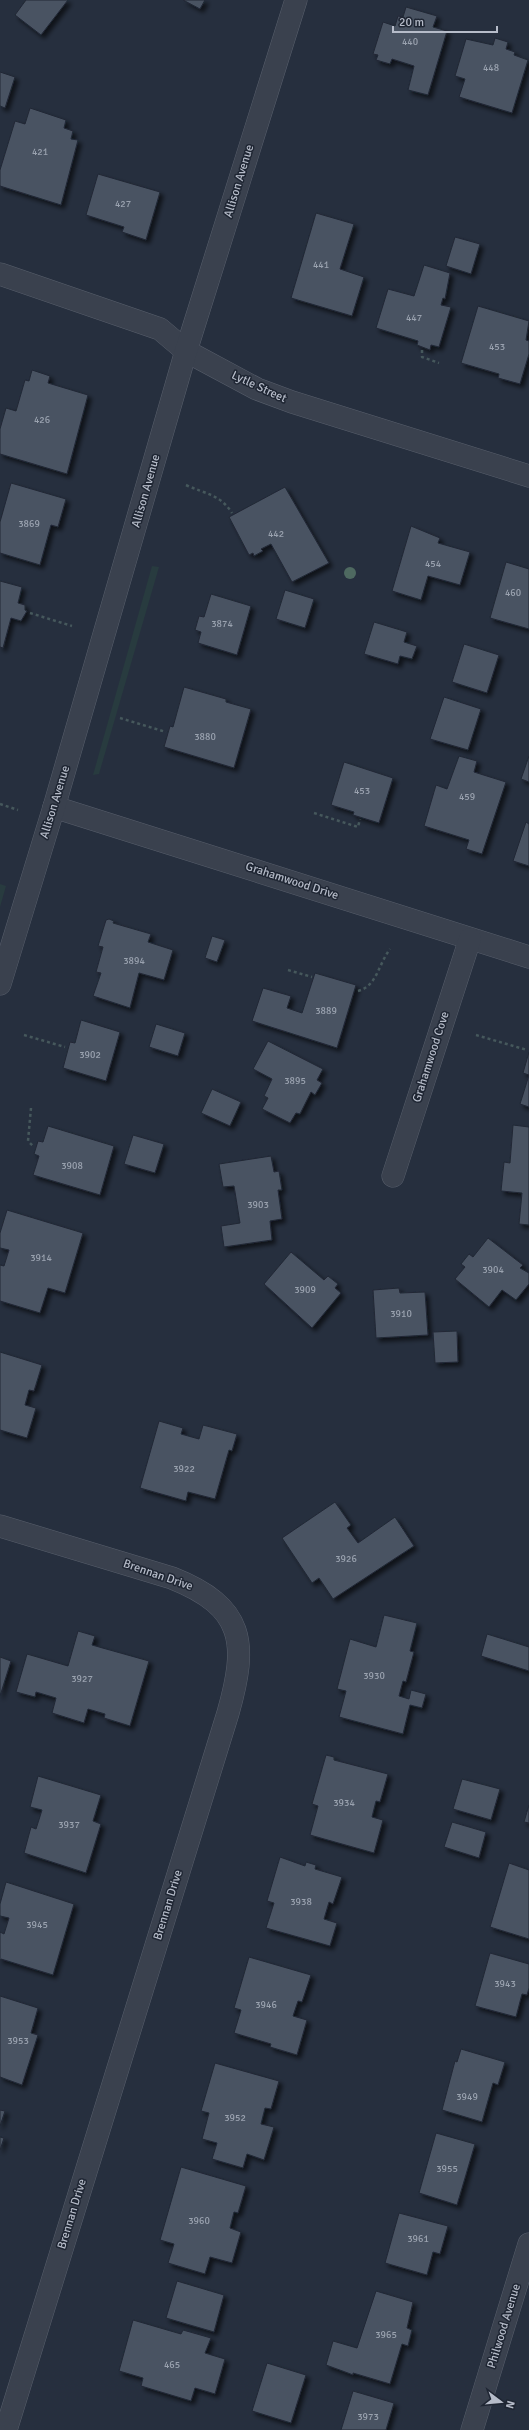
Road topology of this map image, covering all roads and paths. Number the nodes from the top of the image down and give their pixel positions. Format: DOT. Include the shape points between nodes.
graph roads {
  1 [pos="296,0"];
  2 [pos="0,274"];
  3 [pos="422,350"];
  4 [pos="186,351"];
  5 [pos="440,363"];
  6 [pos="529,476"];
  7 [pos="186,485"];
  8 [pos="232,513"];
  9 [pos="30,613"];
  10 [pos="72,626"];
  11 [pos="120,718"];
  12 [pos="166,732"];
  13 [pos="0,804"];
  14 [pos="54,807"];
  15 [pos="18,810"];
  16 [pos="314,813"];
  17 [pos="360,819"];
  18 [pos="470,939"];
  19 [pos="390,949"];
  20 [pos="529,957"];
  21 [pos="288,970"];
  22 [pos="312,978"];
  23 [pos="0,984"];
  24 [pos="358,991"];
  25 [pos="24,1035"];
  26 [pos="476,1035"];
  27 [pos="65,1047"];
  28 [pos="527,1050"];
  29 [pos="31,1108"];
  30 [pos="34,1147"];
  31 [pos="393,1176"];
  32 [pos="0,1526"];
  33 [pos="529,2244"];
  34 [pos="6,2430"];
  35 [pos="472,2430"];
  1 -- 4 [label="street, Allison Avenue"];
  2 -- 4 [label="street, Lytle Street" via="160,329"];
  3 -- 5 [label="path" via="422,357"];
  4 -- 6 [label="street, Lytle Street" via="257,389 292,402"];
  4 -- 14 [label="street, Allison Avenue"];
  7 -- 8 [label="path" via="225,502"];
  9 -- 10 [label="path"];
  11 -- 12 [label="path"];
  13 -- 15 [label="path"];
  14 -- 18 [label="street, Grahamwood Drive"];
  14 -- 23 [label="street, Allison Avenue"];
  16 -- 17 [label="path" via="358,827"];
  18 -- 20 [label="street, Grahamwood Drive"];
  18 -- 31 [label="street, Grahamwood Cove"];
  19 -- 24 [label="path" via="381,961 372,984"];
  21 -- 22 [label="path"];
  25 -- 27 [label="path"];
  26 -- 28 [label="path"];
  29 -- 30 [label="path" via="28,1141"];
  32 -- 34 [label="street, Brennan Drive" via="192,1586 222,1608 229,1617 238,1645 238,1678 228,1713"];
  33 -- 35 [label="street, Philwood Avenue"];
}
